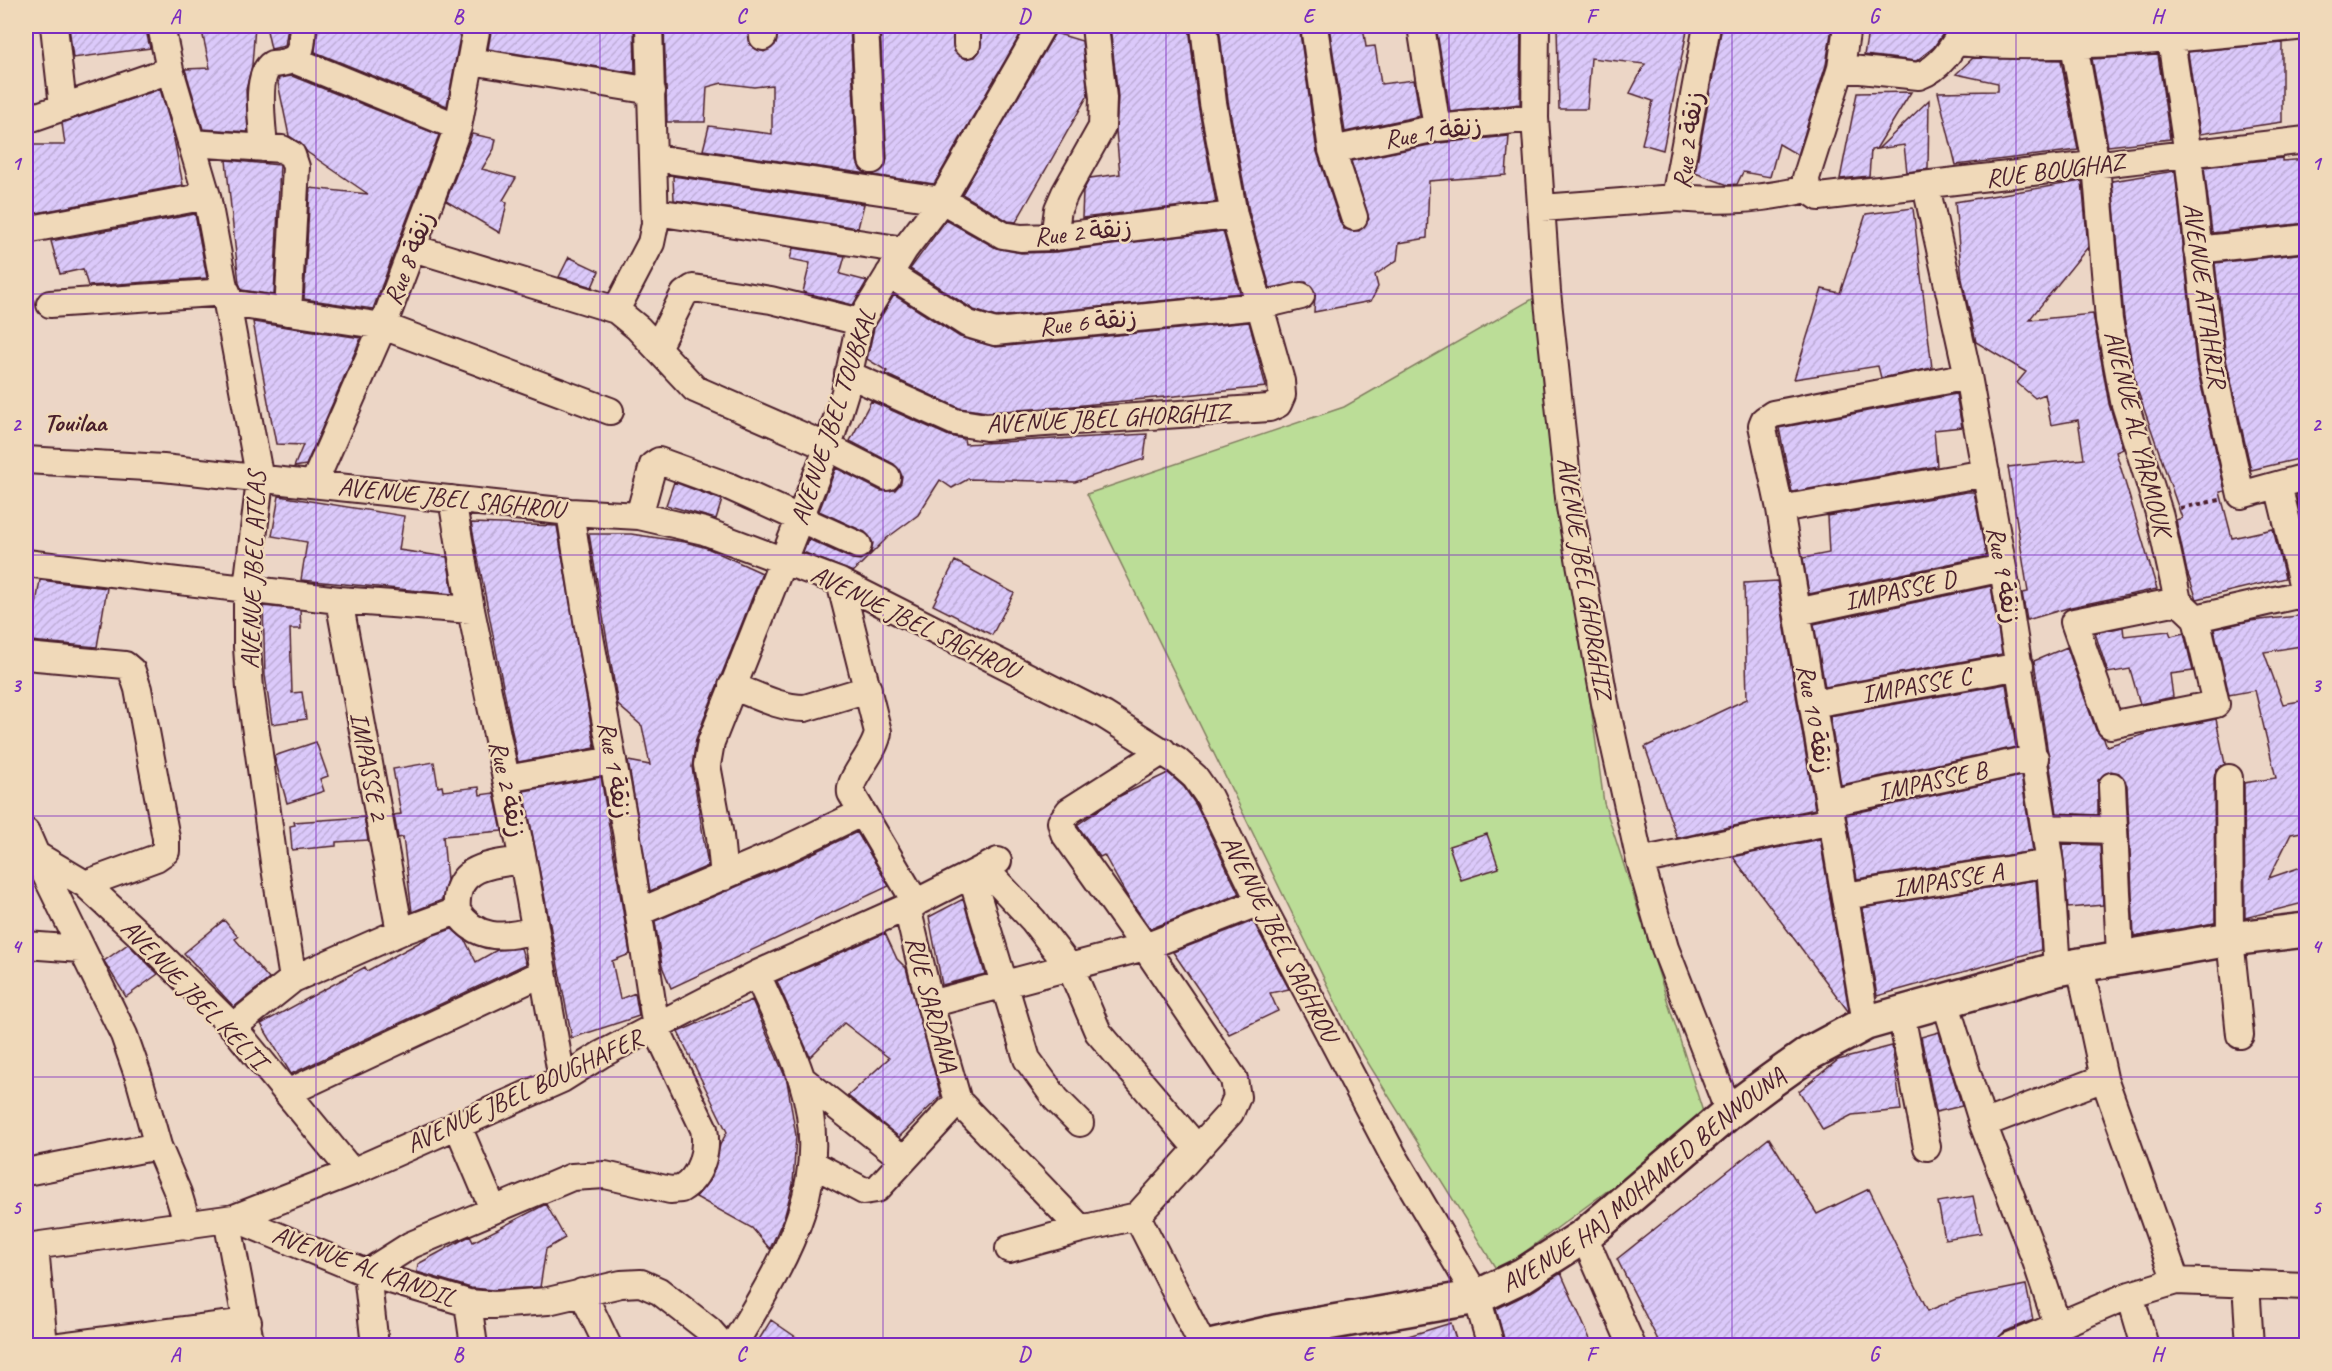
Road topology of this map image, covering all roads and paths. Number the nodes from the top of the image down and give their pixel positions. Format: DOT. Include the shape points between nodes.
graph roads {
  1 [pos="54,26"];
  2 [pos="161,26"];
  3 [pos="303,26"];
  4 [pos="477,26"];
  5 [pos="649,26"];
  6 [pos="865,26"];
  7 [pos="1042,26"];
  8 [pos="1095,26"];
  9 [pos="1204,26"];
  10 [pos="1422,26"];
  11 [pos="1536,26"];
  12 [pos="1707,26"];
  13 [pos="1847,26"];
  14 [pos="2307,26"];
  15 [pos="1314,27"];
  16 [pos="2170,32"];
  17 [pos="1960,34"];
  18 [pos="2074,45"];
  19 [pos="294,60"];
  20 [pos="471,61"];
  21 [pos="1841,68"];
  22 [pos="170,70"];
  23 [pos="652,91"];
  24 [pos="63,106"];
  25 [pos="1535,118"];
  26 [pos="26,120"];
  27 [pos="458,127"];
  28 [pos="1437,128"];
  29 [pos="2307,140"];
  30 [pos="191,144"];
  31 [pos="264,148"];
  32 [pos="1332,150"];
  33 [pos="2188,155"];
  34 [pos="654,158"];
  35 [pos="872,160"];
  36 [pos="2096,164"];
  37 [pos="1926,186"];
  38 [pos="1808,189"];
  39 [pos="207,196"];
  40 [pos="1675,198"];
  41 [pos="942,200"];
  42 [pos="1542,208"];
  43 [pos="656,212"];
  44 [pos="1234,215"];
  45 [pos="1354,217"];
  46 [pos="26,230"];
  47 [pos="1054,237"];
  48 [pos="2307,238"];
  49 [pos="413,248"];
  50 [pos="904,250"];
  51 [pos="2197,250"];
  52 [pos="889,274"];
  53 [pos="1301,296"];
  54 [pos="228,298"];
  55 [pos="50,304"];
  56 [pos="1258,306"];
  57 [pos="616,310"];
  58 [pos="288,312"];
  59 [pos="860,322"];
  60 [pos="382,326"];
  61 [pos="657,348"];
  62 [pos="848,374"];
  63 [pos="1968,376"];
  64 [pos="610,411"];
  65 [pos="828,447"];
  66 [pos="26,460"];
  67 [pos="1986,473"];
  68 [pos="887,477"];
  69 [pos="2307,477"];
  70 [pos="260,480"];
  71 [pos="314,483"];
  72 [pos="2278,485"];
  73 [pos="2241,495"];
  74 [pos="452,499"];
  75 [pos="1780,509"];
  76 [pos="570,512"];
  77 [pos="2158,513"];
  78 [pos="639,516"];
  79 [pos="801,517"];
  80 [pos="858,545"];
  81 [pos="785,560"];
  82 [pos="26,563"];
  83 [pos="2003,568"];
  84 [pos="840,582"];
  85 [pos="247,588"];
  86 [pos="2306,596"];
  87 [pos="339,600"];
  88 [pos="2187,609"];
  89 [pos="471,610"];
  90 [pos="1797,612"];
  91 [pos="26,656"];
  92 [pos="2020,666"];
  93 [pos="732,686"];
  94 [pos="868,689"];
  95 [pos="1813,704"];
  96 [pos="1163,751"];
  97 [pos="2035,758"];
  98 [pos="613,760"];
  99 [pos="2229,778"];
  100 [pos="506,779"];
  101 [pos="2112,786"];
  102 [pos="1831,812"];
  103 [pos="861,813"];
  104 [pos="2045,828"];
  105 [pos="2113,830"];
  106 [pos="31,844"];
  107 [pos="523,860"];
  108 [pos="1640,861"];
  109 [pos="2050,863"];
  110 [pos="985,868"];
  111 [pos="724,877"];
  112 [pos="85,884"];
  113 [pos="1845,896"];
  114 [pos="1260,902"];
  115 [pos="912,905"];
  116 [pos="457,911"];
  117 [pos="639,912"];
  118 [pos="533,930"];
  119 [pos="2307,930"];
  120 [pos="400,932"];
  121 [pos="2230,939"];
  122 [pos="26,945"];
  123 [pos="1145,947"];
  124 [pos="80,949"];
  125 [pos="2120,956"];
  126 [pos="2069,967"];
  127 [pos="1071,969"];
  128 [pos="541,974"];
  129 [pos="757,974"];
  130 [pos="293,979"];
  131 [pos="1006,985"];
  132 [pos="1945,1001"];
  133 [pos="930,1005"];
  134 [pos="1901,1014"];
  135 [pos="1866,1023"];
  136 [pos="233,1027"];
  137 [pos="656,1028"];
  138 [pos="2240,1035"];
  139 [pos="2104,1078"];
  140 [pos="562,1079"];
  141 [pos="802,1079"];
  142 [pos="286,1093"];
  143 [pos="958,1101"];
  144 [pos="1730,1112"];
  145 [pos="1080,1123"];
  146 [pos="457,1124"];
  147 [pos="1983,1124"];
  148 [pos="158,1146"];
  149 [pos="1927,1147"];
  150 [pos="1197,1148"];
  151 [pos="902,1158"];
  152 [pos="813,1164"];
  153 [pos="26,1172"];
  154 [pos="352,1172"];
  155 [pos="493,1209"];
  156 [pos="1137,1216"];
  157 [pos="230,1219"];
  158 [pos="188,1226"];
  159 [pos="1081,1228"];
  160 [pos="1584,1236"];
  161 [pos="30,1247"];
  162 [pos="1009,1249"];
  163 [pos="367,1273"];
  164 [pos="2176,1281"];
  165 [pos="2246,1284"];
  166 [pos="2307,1286"];
  167 [pos="582,1292"];
  168 [pos="2130,1295"];
  169 [pos="1477,1297"];
  170 [pos="468,1303"];
  171 [pos="250,1334"];
  172 [pos="2058,1336"];
  173 [pos="1278,1339"];
  174 [pos="138,1340"];
  175 [pos="44,1346"];
  176 [pos="60,1346"];
  177 [pos="375,1346"];
  178 [pos="474,1346"];
  179 [pos="608,1346"];
  180 [pos="723,1346"];
  181 [pos="733,1346"];
  182 [pos="1203,1346"];
  183 [pos="1214,1346"];
  184 [pos="1491,1346"];
  185 [pos="1632,1346"];
  186 [pos="2010,1346"];
  187 [pos="2145,1346"];
  188 [pos="2250,1346"];
  1 -- 24 [label="street"];
  2 -- 22 [label="street, AVENUE JBEL ATLAS"];
  3 -- 19 [label="street" via="302,46"];
  4 -- 20 [label="street, Rue 8 زنقة"];
  5 -- 23 [label="street"];
  6 -- 35 [label="street"];
  7 -- 41 [label="street, AVENUE JBEL TOUBKAL"];
  8 -- 47 [label="street" via="1103,98 1102,127 1058,209"];
  9 -- 44 [label="street" via="1213,103"];
  10 -- 28 [label="street"];
  11 -- 25 [label="street, AVENUE JBEL GHORGHIZ"];
  12 -- 40 [label="street, Rue 2 زنقة"];
  13 -- 21 [label="street"];
  14 -- 16 [label="street"];
  15 -- 32 [label="street"];
  16 -- 18 [label="street"];
  16 -- 33 [label="street, AVENUE ATTAHRIR"];
  17 -- 18 [label="street" via="1995,46"];
  17 -- 21 [label="street" via="1934,68 1919,76"];
  18 -- 36 [label="street, AVENUE AL YARMOUK"];
  19 -- 27 [label="street"];
  19 -- 31 [label="street" via="272,64 264,73"];
  20 -- 23 [label="street"];
  20 -- 27 [label="street, Rue 8 زنقة"];
  21 -- 38 [label="street" via="1806,178"];
  22 -- 24 [label="street"];
  22 -- 30 [label="street, AVENUE JBEL ATLAS"];
  23 -- 34 [label="street"];
  24 -- 26 [label="street"];
  25 -- 28 [label="street, Rue 1 زنقة"];
  25 -- 42 [label="street, AVENUE JBEL GHORGHIZ"];
  27 -- 49 [label="street, Rue 8 زنقة"];
  28 -- 32 [label="street, Rue 1 زنقة"];
  29 -- 33 [label="street, RUE BOUGHAZ"];
  30 -- 31 [label="street"];
  30 -- 39 [label="street, AVENUE JBEL ATLAS"];
  31 -- 58 [label="street" via="286,151 294,158 296,167"];
  32 -- 45 [label="street"];
  33 -- 36 [label="street, RUE BOUGHAZ"];
  33 -- 51 [label="street, AVENUE ATTAHRIR"];
  34 -- 41 [label="street"];
  34 -- 43 [label="street"];
  36 -- 37 [label="street, RUE BOUGHAZ"];
  36 -- 77 [label="street, AVENUE AL YARMOUK" via="2109,320 2124,401"];
  37 -- 38 [label="street, RUE BOUGHAZ" via="1823,198"];
  37 -- 63 [label="street, Rue 9 زنقة"];
  38 -- 40 [label="street, Rue 2 زنقة" via="1724,202"];
  39 -- 46 [label="street"];
  39 -- 54 [label="street, AVENUE JBEL ATLAS"];
  40 -- 42 [label="street"];
  41 -- 47 [label="street, Rue 2 زنقة" via="1003,234"];
  41 -- 50 [label="street, AVENUE JBEL TOUBKAL"];
  42 -- 108 [label="street, AVENUE JBEL GHORGHIZ" via="1570,507 1605,703"];
  43 -- 50 [label="street"];
  43 -- 57 [label="street" via="651,243"];
  44 -- 47 [label="street, Rue 2 زنقة"];
  44 -- 56 [label="street"];
  48 -- 51 [label="street"];
  49 -- 57 [label="street"];
  49 -- 60 [label="street, Rue 8 زنقة"];
  50 -- 52 [label="street, AVENUE JBEL TOUBKAL"];
  51 -- 73 [label="street, AVENUE ATTAHRIR" via="2211,361"];
  52 -- 56 [label="street, Rue 6 زنقة" via="968,324 995,332"];
  52 -- 59 [label="street, AVENUE JBEL TOUBKAL"];
  53 -- 56 [label="street, Rue 6 زنقة"];
  54 -- 55 [label="street"];
  54 -- 58 [label="street"];
  54 -- 70 [label="street, AVENUE JBEL ATLAS"];
  56 -- 62 [label="street, AVENUE JBEL GHORGHIZ" via="1281,381 1281,398 1269,408 986,427 955,422"];
  57 -- 61 [label="street"];
  58 -- 60 [label="street"];
  59 -- 61 [label="street" via="771,300 693,288 675,309"];
  59 -- 62 [label="street, AVENUE JBEL TOUBKAL"];
  60 -- 64 [label="street"];
  60 -- 71 [label="street, Rue 8 زنقة"];
  61 -- 65 [label="street" via="695,389"];
  62 -- 65 [label="street, AVENUE JBEL TOUBKAL"];
  63 -- 67 [label="street, Rue 9 زنقة"];
  63 -- 75 [label="street, Rue 10 زنقة" via="1767,417 1761,429"];
  65 -- 68 [label="street"];
  65 -- 79 [label="street, AVENUE JBEL TOUBKAL"];
  66 -- 70 [label="street, AVENUE JBEL SAGHROU" via="163,468"];
  67 -- 75 [label="street"];
  67 -- 83 [label="street, Rue 9 زنقة"];
  69 -- 72 [label="street"];
  70 -- 71 [label="street, AVENUE JBEL SAGHROU"];
  70 -- 85 [label="street, AVENUE JBEL ATLAS"];
  71 -- 74 [label="street, AVENUE JBEL SAGHROU"];
  72 -- 73 [label="street"];
  72 -- 86 [label="street"];
  73 -- 77 [label="path"];
  74 -- 76 [label="street, AVENUE JBEL SAGHROU"];
  74 -- 89 [label="street, Rue 2 زنقة"];
  75 -- 90 [label="street, Rue 10 زنقة"];
  76 -- 78 [label="street, AVENUE JBEL SAGHROU"];
  76 -- 98 [label="street, Rue 1 زنقة"];
  77 -- 88 [label="street, AVENUE AL YARMOUK"];
  78 -- 79 [label="street" via="653,465 658,461"];
  78 -- 81 [label="street, AVENUE JBEL SAGHROU" via="704,531"];
  79 -- 80 [label="street"];
  79 -- 81 [label="street, AVENUE JBEL TOUBKAL"];
  81 -- 84 [label="street, AVENUE JBEL SAGHROU"];
  81 -- 93 [label="street, AVENUE JBEL TOUBKAL"];
  82 -- 85 [label="street"];
  83 -- 90 [label="street, IMPASSE D"];
  83 -- 92 [label="street, Rue 9 زنقة"];
  84 -- 94 [label="street"];
  84 -- 96 [label="street, AVENUE JBEL SAGHROU" via="1104,715"];
  85 -- 87 [label="street"];
  85 -- 130 [label="street, AVENUE JBEL ATLAS" via="250,689"];
  86 -- 88 [label="street"];
  87 -- 89 [label="street"];
  87 -- 120 [label="street, IMPASSE 2"];
  88 -- 88 [label="street, AVENUE AL YARMOUK" via="2216,704 2110,725 2074,622"];
  89 -- 100 [label="street, Rue 2 زنقة"];
  90 -- 95 [label="street, Rue 10 زنقة"];
  91 -- 112 [label="street" via="125,665 131,669 138,688 166,849 156,858"];
  92 -- 95 [label="street, IMPASSE C"];
  92 -- 97 [label="street, Rue 9 زنقة"];
  93 -- 94 [label="street" via="796,708"];
  93 -- 111 [label="street, AVENUE JBEL TOUBKAL" via="711,742 708,765"];
  94 -- 103 [label="street, RUE SARDANA" via="878,732 874,747 850,789"];
  95 -- 102 [label="street, Rue 10 زنقة"];
  96 -- 114 [label="street, AVENUE JBEL SAGHROU" via="1189,771 1209,797"];
  96 -- 123 [label="street" via="1069,811 1060,826"];
  97 -- 102 [label="street, IMPASSE B"];
  97 -- 104 [label="street, Rue 9 زنقة"];
  98 -- 100 [label="street"];
  98 -- 117 [label="street, Rue 1 زنقة"];
  99 -- 121 [label="street"];
  100 -- 107 [label="street, Rue 2 زنقة"];
  101 -- 105 [label="street"];
  102 -- 108 [label="street, IMPASSE B"];
  102 -- 113 [label="street, Rue 10 زنقة"];
  103 -- 111 [label="street"];
  103 -- 115 [label="street, RUE SARDANA"];
  104 -- 105 [label="street"];
  104 -- 109 [label="street, Rue 9 زنقة"];
  105 -- 125 [label="street"];
  106 -- 112 [label="street, AVENUE JBEL KELTI"];
  106 -- 124 [label="street"];
  107 -- 116 [label="street" via="484,866 464,879 457,896"];
  107 -- 118 [label="street, Rue 2 زنقة"];
  108 -- 144 [label="street, AVENUE JBEL GHORGHIZ" via="1665,948"];
  109 -- 113 [label="street, IMPASSE A"];
  109 -- 126 [label="street, Rue 9 زنقة"];
  110 -- 115 [label="street, AVENUE JBEL BOUGHAFER"];
  110 -- 127 [label="street"];
  110 -- 131 [label="street"];
  111 -- 117 [label="street"];
  112 -- 136 [label="street, AVENUE JBEL KELTI"];
  113 -- 135 [label="street, Rue 10 زنقة"];
  114 -- 123 [label="street"];
  114 -- 169 [label="street, AVENUE JBEL SAGHROU" via="1393,1155"];
  115 -- 129 [label="street, AVENUE JBEL BOUGHAFER"];
  115 -- 133 [label="street, RUE SARDANA"];
  116 -- 118 [label="street" via="478,931 493,937"];
  116 -- 120 [label="street"];
  117 -- 137 [label="street, Rue 1 زنقة"];
  118 -- 128 [label="street, Rue 2 زنقة"];
  119 -- 121 [label="street, AVENUE HAJ MOHAMED BENNOUNA"];
  120 -- 130 [label="street"];
  121 -- 125 [label="street, AVENUE HAJ MOHAMED BENNOUNA"];
  121 -- 138 [label="street"];
  122 -- 124 [label="street"];
  123 -- 127 [label="street"];
  123 -- 150 [label="street" via="1234,1079 1237,1097 1230,1113"];
  124 -- 148 [label="street" via="124,1035"];
  125 -- 126 [label="street, AVENUE HAJ MOHAMED BENNOUNA"];
  126 -- 132 [label="street, AVENUE HAJ MOHAMED BENNOUNA"];
  126 -- 139 [label="street, Rue 9 زنقة"];
  127 -- 131 [label="street"];
  127 -- 150 [label="street" via="1098,1032"];
  128 -- 140 [label="street, Rue 2 زنقة"];
  128 -- 142 [label="street"];
  129 -- 137 [label="street, AVENUE JBEL BOUGHAFER"];
  129 -- 141 [label="street"];
  130 -- 136 [label="street"];
  131 -- 133 [label="street"];
  131 -- 145 [label="street" via="1018,1037 1032,1069"];
  132 -- 134 [label="street, AVENUE HAJ MOHAMED BENNOUNA"];
  132 -- 147 [label="street"];
  133 -- 143 [label="street, RUE SARDANA"];
  134 -- 135 [label="street, AVENUE HAJ MOHAMED BENNOUNA"];
  134 -- 149 [label="street"];
  135 -- 144 [label="street, AVENUE HAJ MOHAMED BENNOUNA" via="1810,1053"];
  136 -- 142 [label="street, AVENUE JBEL KELTI"];
  137 -- 140 [label="street, AVENUE JBEL BOUGHAFER"];
  137 -- 155 [label="street, Rue 1 زنقة" via="691,1096 706,1139 698,1172 683,1188 670,1190 586,1174"];
  139 -- 147 [label="street"];
  139 -- 164 [label="street, Rue 9 زنقة"];
  140 -- 146 [label="street, AVENUE JBEL BOUGHAFER"];
  141 -- 151 [label="street"];
  141 -- 152 [label="street" via="809,1108"];
  142 -- 154 [label="street, AVENUE JBEL KELTI"];
  143 -- 151 [label="street"];
  143 -- 159 [label="street"];
  144 -- 160 [label="street, AVENUE HAJ MOHAMED BENNOUNA"];
  146 -- 154 [label="street, AVENUE JBEL BOUGHAFER"];
  146 -- 155 [label="street"];
  147 -- 172 [label="street" via="2036,1261"];
  148 -- 153 [label="street"];
  148 -- 158 [label="street"];
  150 -- 156 [label="street"];
  151 -- 152 [label="street" via="886,1181 871,1191"];
  152 -- 181 [label="street" via="798,1227 787,1253"];
  154 -- 157 [label="street, AVENUE JBEL BOUGHAFER"];
  155 -- 163 [label="street" via="400,1250"];
  156 -- 159 [label="street"];
  156 -- 182 [label="street"];
  157 -- 158 [label="street, AVENUE JBEL BOUGHAFER"];
  157 -- 163 [label="street, AVENUE AL KANDIL"];
  157 -- 171 [label="street"];
  158 -- 161 [label="street, AVENUE JBEL BOUGHAFER"];
  159 -- 162 [label="street"];
  160 -- 169 [label="street, AVENUE HAJ MOHAMED BENNOUNA" via="1523,1275"];
  160 -- 185 [label="street"];
  161 -- 175 [label="street"];
  163 -- 170 [label="street, AVENUE AL KANDIL"];
  163 -- 177 [label="street"];
  164 -- 165 [label="street"];
  164 -- 168 [label="street"];
  165 -- 166 [label="street"];
  165 -- 188 [label="street"];
  167 -- 170 [label="street, AVENUE AL KANDIL" via="548,1301"];
  167 -- 179 [label="street"];
  167 -- 180 [label="street, AVENUE AL KANDIL" via="632,1282 649,1286 709,1330"];
  168 -- 172 [label="street"];
  168 -- 187 [label="street"];
  169 -- 173 [label="street, AVENUE HAJ MOHAMED BENNOUNA"];
  169 -- 184 [label="street, AVENUE JBEL SAGHROU"];
  170 -- 178 [label="street"];
  171 -- 174 [label="street"];
  172 -- 186 [label="street"];
  173 -- 183 [label="street, AVENUE HAJ MOHAMED BENNOUNA"];
  174 -- 176 [label="street"];
}
